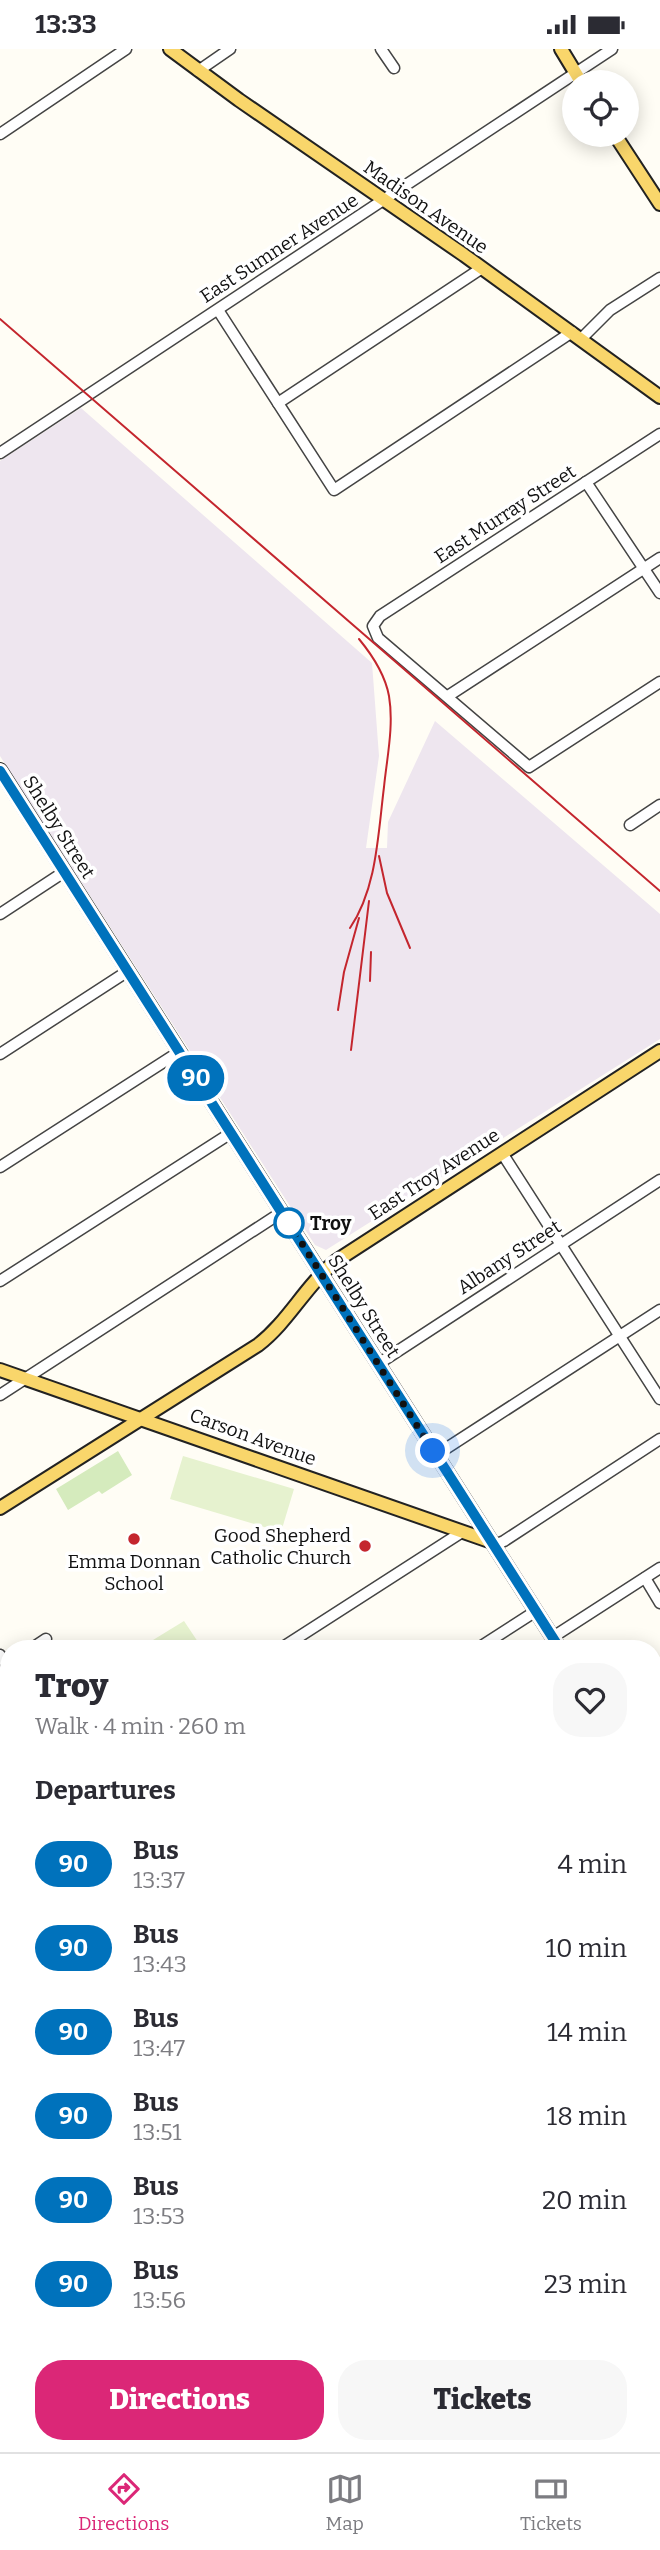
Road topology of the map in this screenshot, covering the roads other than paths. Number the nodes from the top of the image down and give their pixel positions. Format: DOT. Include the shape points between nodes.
graph roads {
  1 [pos="126,49"];
  2 [pos="170,49"];
  3 [pos="230,49"];
  4 [pos="381,49"];
  5 [pos="561,49"];
  6 [pos="612,49"];
  7 [pos="394,68"];
  8 [pos="573,70"];
  9 [pos="587,70"];
  10 [pos="198,71"];
  11 [pos="562,88"];
  12 [pos="0,134"];
  13 [pos="623,147"];
  14 [pos="384,201"];
  15 [pos="660,204"];
  16 [pos="482,268"];
  17 [pos="660,278"];
  18 [pos="218,310"];
  19 [pos="577,336"];
  20 [pos="660,397"];
  21 [pos="278,403"];
  22 [pos="660,434"];
  23 [pos="0,453"];
  24 [pos="586,482"];
  25 [pos="660,558"];
  26 [pos="644,569"];
  27 [pos="660,593"];
  28 [pos="660,682"];
  29 [pos="448,697"];
  30 [pos="0,771"];
  31 [pos="660,805"];
  32 [pos="630,825"];
  33 [pos="64,871"];
  34 [pos="0,914"];
  35 [pos="128,971"];
  36 [pos="660,1051"];
  37 [pos="179,1052"];
  38 [pos="0,1054"];
  39 [pos="231,1133"];
  40 [pos="502,1153"];
  41 [pos="0,1167"];
  42 [pos="660,1179"];
  43 [pos="282,1212"];
  44 [pos="561,1244"];
  45 [pos="320,1274"];
  46 [pos="0,1280"];
  47 [pos="660,1310"];
  48 [pos="620,1336"];
  49 [pos="378,1364"];
  50 [pos="0,1370"];
  51 [pos="24,1378"];
  52 [pos="0,1395"];
  53 [pos="660,1399"];
  54 [pos="142,1419"];
  55 [pos="660,1439"];
  56 [pos="436,1455"];
  57 [pos="0,1508"];
  58 [pos="462,1532"];
  59 [pos="492,1542"];
  60 [pos="660,1568"];
  61 [pos="645,1578"];
  62 [pos="660,1602"];
  63 [pos="536,1611"];
  64 [pos="553,1637"];
  65 [pos="294,1640"];
  66 [pos="491,1640"];
  67 [pos="555,1640"];
  1 -- 12 [label="street"];
  2 -- 10 [label="main road, Madison Avenue"];
  3 -- 10 [label="street"];
  4 -- 7 [label="street"];
  5 -- 8 [label="main road"];
  6 -- 9 [label="street, East Sumner Avenue"];
  10 -- 14 [label="main road, Madison Avenue"];
  11 -- 14 [label="street, East Sumner Avenue"];
  13 -- 15 [label="main road"];
  14 -- 16 [label="main road, Madison Avenue"];
  14 -- 18 [label="street, East Sumner Avenue"];
  16 -- 19 [label="main road, Madison Avenue"];
  16 -- 21 [label="street"];
  17 -- 19 [label="street"];
  18 -- 21 [label="street"];
  18 -- 23 [label="street, East Sumner Avenue"];
  19 -- 20 [label="main road, Madison Avenue"];
  19 -- 21 [label="street" via="334,490"];
  22 -- 24 [label="street, East Murray Street"];
  24 -- 26 [label="street"];
  24 -- 29 [label="street, East Murray Street" via="377,618 373,626 378,638"];
  25 -- 26 [label="street"];
  26 -- 27 [label="street"];
  26 -- 29 [label="street"];
  28 -- 29 [label="street" via="529,767"];
  30 -- 33 [label="main road, Shelby Street"];
  31 -- 32 [label="street"];
  33 -- 34 [label="street"];
  33 -- 35 [label="main road, Shelby Street"];
  35 -- 37 [label="main road, Shelby Street"];
  35 -- 38 [label="street"];
  36 -- 40 [label="main road, East Troy Avenue"];
  37 -- 39 [label="main road, Shelby Street"];
  37 -- 41 [label="street"];
  39 -- 43 [label="main road, Shelby Street"];
  39 -- 46 [label="street"];
  40 -- 44 [label="street"];
  40 -- 45 [label="main road, East Troy Avenue"];
  42 -- 44 [label="street, Albany Street"];
  43 -- 45 [label="main road, Shelby Street"];
  43 -- 51 [label="street"];
  44 -- 48 [label="street"];
  44 -- 49 [label="street, Albany Street"];
  45 -- 49 [label="main road, Shelby Street"];
  45 -- 54 [label="main road, East Troy Avenue" via="272,1335"];
  47 -- 48 [label="street"];
  48 -- 53 [label="street"];
  48 -- 56 [label="street"];
  49 -- 56 [label="main road, Shelby Street"];
  50 -- 51 [label="main road, Carson Avenue"];
  51 -- 52 [label="street"];
  51 -- 54 [label="main road, Carson Avenue"];
  54 -- 57 [label="main road, East Troy Avenue"];
  54 -- 58 [label="main road, Carson Avenue"];
  55 -- 59 [label="street" via="504,1541"];
  56 -- 59 [label="main road, Shelby Street"];
  58 -- 59 [label="main road, Carson Avenue"];
  58 -- 65 [label="street"];
  59 -- 63 [label="main road, Shelby Street"];
  60 -- 61 [label="street"];
  61 -- 62 [label="street"];
  61 -- 64 [label="street"];
  63 -- 64 [label="main road, Shelby Street"];
  63 -- 66 [label="street"];
  64 -- 67 [label="main road, Shelby Street"];
}
